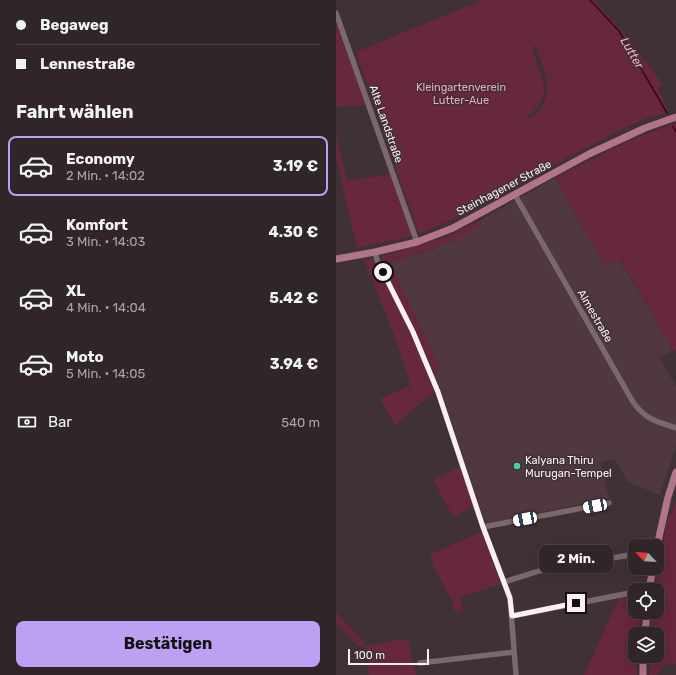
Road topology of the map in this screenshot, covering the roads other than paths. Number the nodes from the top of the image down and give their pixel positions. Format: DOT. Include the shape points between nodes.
graph roads {
  1 [pos="336,12"];
  2 [pos="676,117"];
  3 [pos="515,195"];
  4 [pos="417,242"];
  5 [pos="375,252"];
  6 [pos="336,260"];
  7 [pos="676,428"];
  8 [pos="676,472"];
  9 [pos="609,503"];
  10 [pos="483,527"];
  11 [pos="659,539"];
  12 [pos="628,555"];
  13 [pos="504,582"];
  14 [pos="628,593"];
  15 [pos="512,616"];
  16 [pos="514,652"];
  17 [pos="420,662"];
  18 [pos="643,663"];
  19 [pos="516,675"];
  20 [pos="643,675"];
  1 -- 4 [label="street, Alte Landstraße"];
  2 -- 3 [label="main road, Steinhagener Straße" via="588,154"];
  3 -- 4 [label="main road, Steinhagener Straße" via="453,228"];
  3 -- 7 [label="street, Almestraße" via="633,402 648,417"];
  4 -- 5 [label="main road, Steinhagener Straße"];
  5 -- 6 [label="main road, Steinhagener Straße"];
  5 -- 10 [label="street" via="438,392"];
  8 -- 11 [label="main road"];
  9 -- 10 [label="street"];
  10 -- 13 [label="street"];
  12 -- 13 [label="street" via="539,571"];
  13 -- 15 [label="street" via="510,598"];
  14 -- 15 [label="street"];
  15 -- 16 [label="street"];
  16 -- 17 [label="street"];
  16 -- 19 [label="street"];
  18 -- 20 [label="main road"];
}
